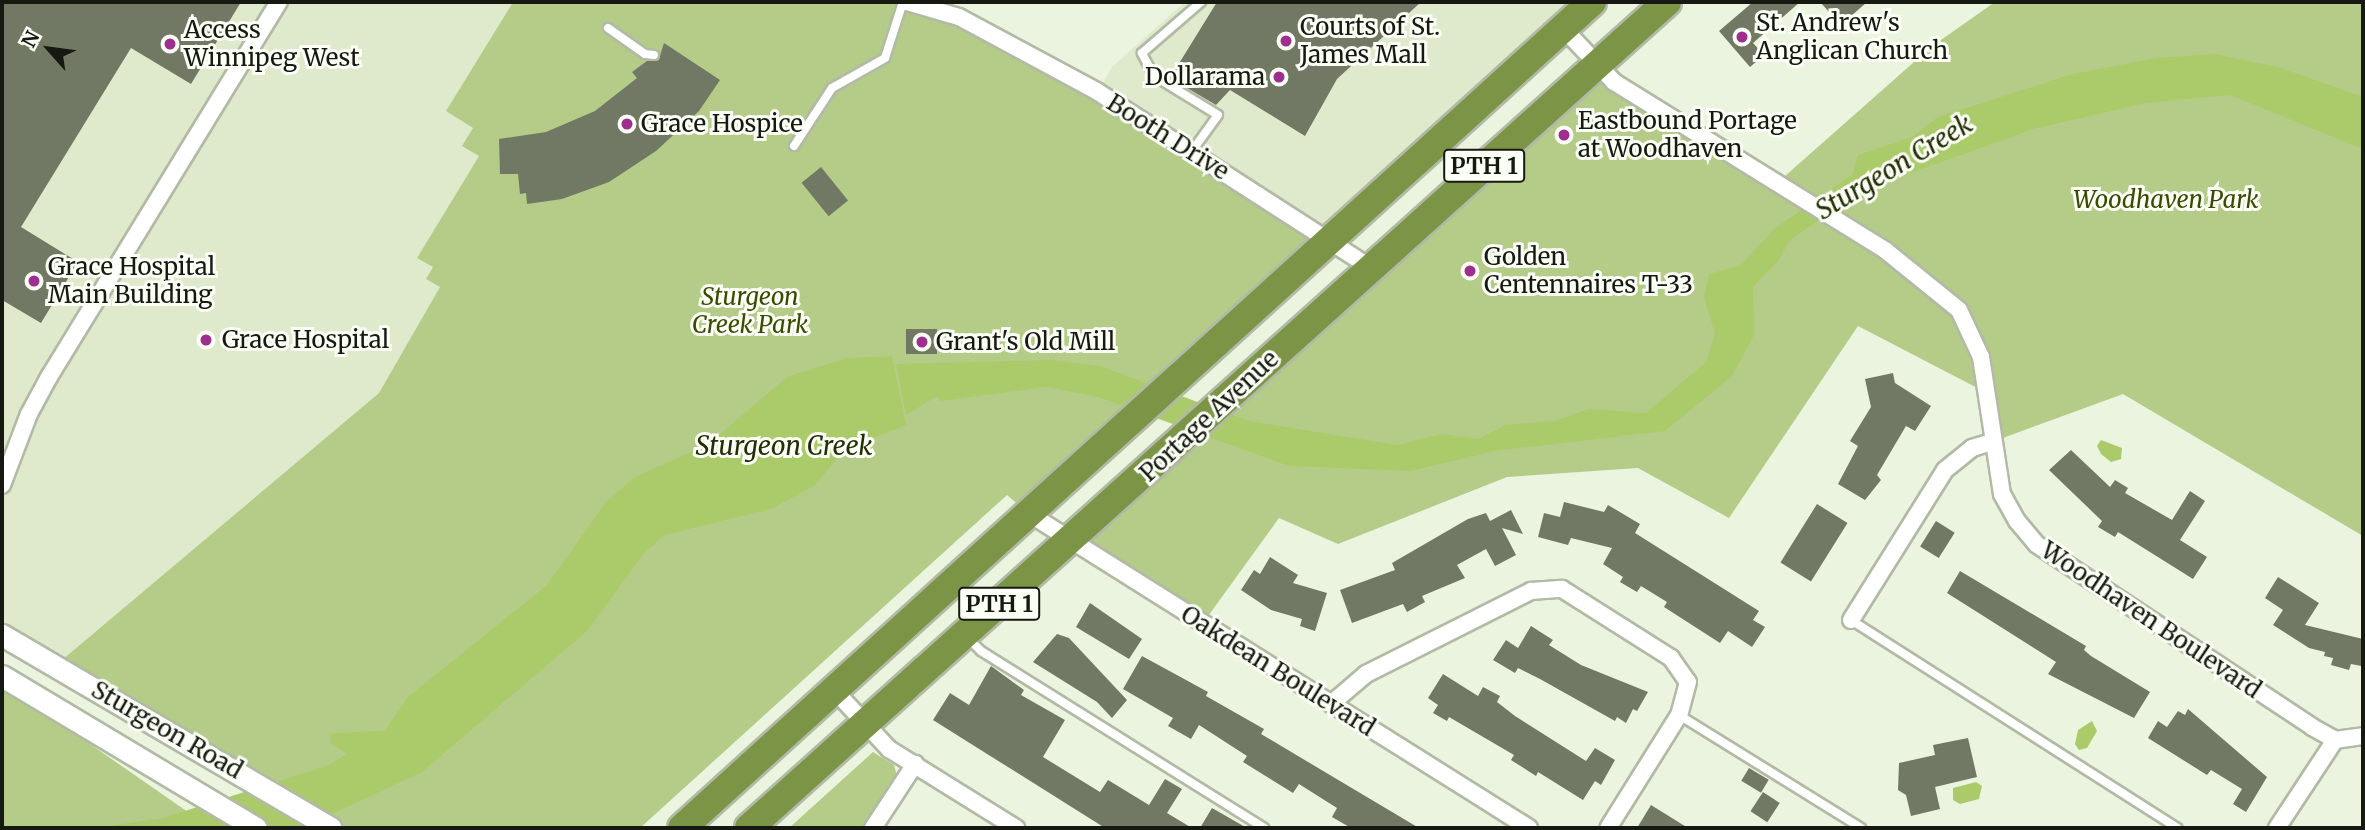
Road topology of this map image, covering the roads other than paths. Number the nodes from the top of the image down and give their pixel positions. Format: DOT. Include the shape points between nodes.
graph roads {
  1 [pos="279,2"];
  2 [pos="905,2"];
  3 [pos="1201,2"];
  4 [pos="1592,2"];
  5 [pos="1667,2"];
  6 [pos="956,9"];
  7 [pos="608,27"];
  8 [pos="1563,28"];
  9 [pos="654,55"];
  10 [pos="1598,64"];
  11 [pos="793,146"];
  12 [pos="1192,152"];
  13 [pos="1330,240"];
  14 [pos="1371,268"];
  15 [pos="1992,442"];
  16 [pos="2,485"];
  17 [pos="1028,513"];
  18 [pos="1072,539"];
  19 [pos="1851,620"];
  20 [pos="2,635"];
  21 [pos="965,635"];
  22 [pos="2,676"];
  23 [pos="834,690"];
  24 [pos="1331,704"];
  25 [pos="1678,715"];
  26 [pos="866,723"];
  27 [pos="2363,736"];
  28 [pos="2335,740"];
  29 [pos="915,764"];
  30 [pos="256,828"];
  31 [pos="331,828"];
  32 [pos="682,828"];
  33 [pos="749,828"];
  34 [pos="873,828"];
  35 [pos="1016,828"];
  36 [pos="1264,828"];
  37 [pos="1529,828"];
  38 [pos="1608,828"];
  39 [pos="1861,828"];
  40 [pos="2177,828"];
  41 [pos="2277,828"];
  1 -- 16 [label="street" via="49,377 29,414"];
  2 -- 6 [label="street, Booth Drive"];
  2 -- 11 [label="lane" via="885,58 848,83 832,88"];
  3 -- 12 [label="lane" via="1142,53 1154,76 1218,115"];
  4 -- 8 [label="highway, Portage Avenue / PTH 1"];
  5 -- 10 [label="highway, Portage Avenue / PTH 1"];
  6 -- 12 [label="street, Booth Drive"];
  7 -- 9 [label="lane" via="645,54"];
  8 -- 10 [label="street, Woodhaven Boulevard"];
  8 -- 13 [label="highway, Portage Avenue / PTH 1"];
  10 -- 14 [label="highway, Portage Avenue / PTH 1"];
  10 -- 15 [label="street, Woodhaven Boulevard" via="1634,96 1885,250 1939,290 1968,324 1981,357"];
  12 -- 13 [label="street, Booth Drive"];
  13 -- 14 [label="street, Booth Drive"];
  13 -- 17 [label="highway, Portage Avenue / PTH 1"];
  14 -- 18 [label="highway, Portage Avenue / PTH 1"];
  15 -- 19 [label="street" via="1972,448 1945,470"];
  15 -- 28 [label="street, Woodhaven Boulevard" via="2009,508 2046,552"];
  17 -- 18 [label="street, Oakdean Boulevard"];
  17 -- 23 [label="highway, Portage Avenue / PTH 1"];
  18 -- 21 [label="highway, Portage Avenue / PTH 1"];
  18 -- 24 [label="street, Oakdean Boulevard"];
  19 -- 40 [label="lane"];
  20 -- 31 [label="main road, Sturgeon Road"];
  21 -- 26 [label="highway, Portage Avenue / PTH 1"];
  21 -- 36 [label="lane" via="981,650"];
  22 -- 30 [label="main road, Sturgeon Road"];
  23 -- 26 [label="street"];
  23 -- 32 [label="highway, Portage Avenue / PTH 1"];
  24 -- 25 [label="street" via="1366,674 1531,591 1549,587 1568,592 1677,663 1689,688"];
  24 -- 37 [label="street, Oakdean Boulevard"];
  25 -- 38 [label="street"];
  25 -- 39 [label="lane"];
  26 -- 29 [label="street" via="889,749"];
  26 -- 33 [label="highway, Portage Avenue / PTH 1"];
  27 -- 28 [label="street"];
  28 -- 41 [label="street"];
  29 -- 34 [label="street"];
  29 -- 35 [label="street"];
}
